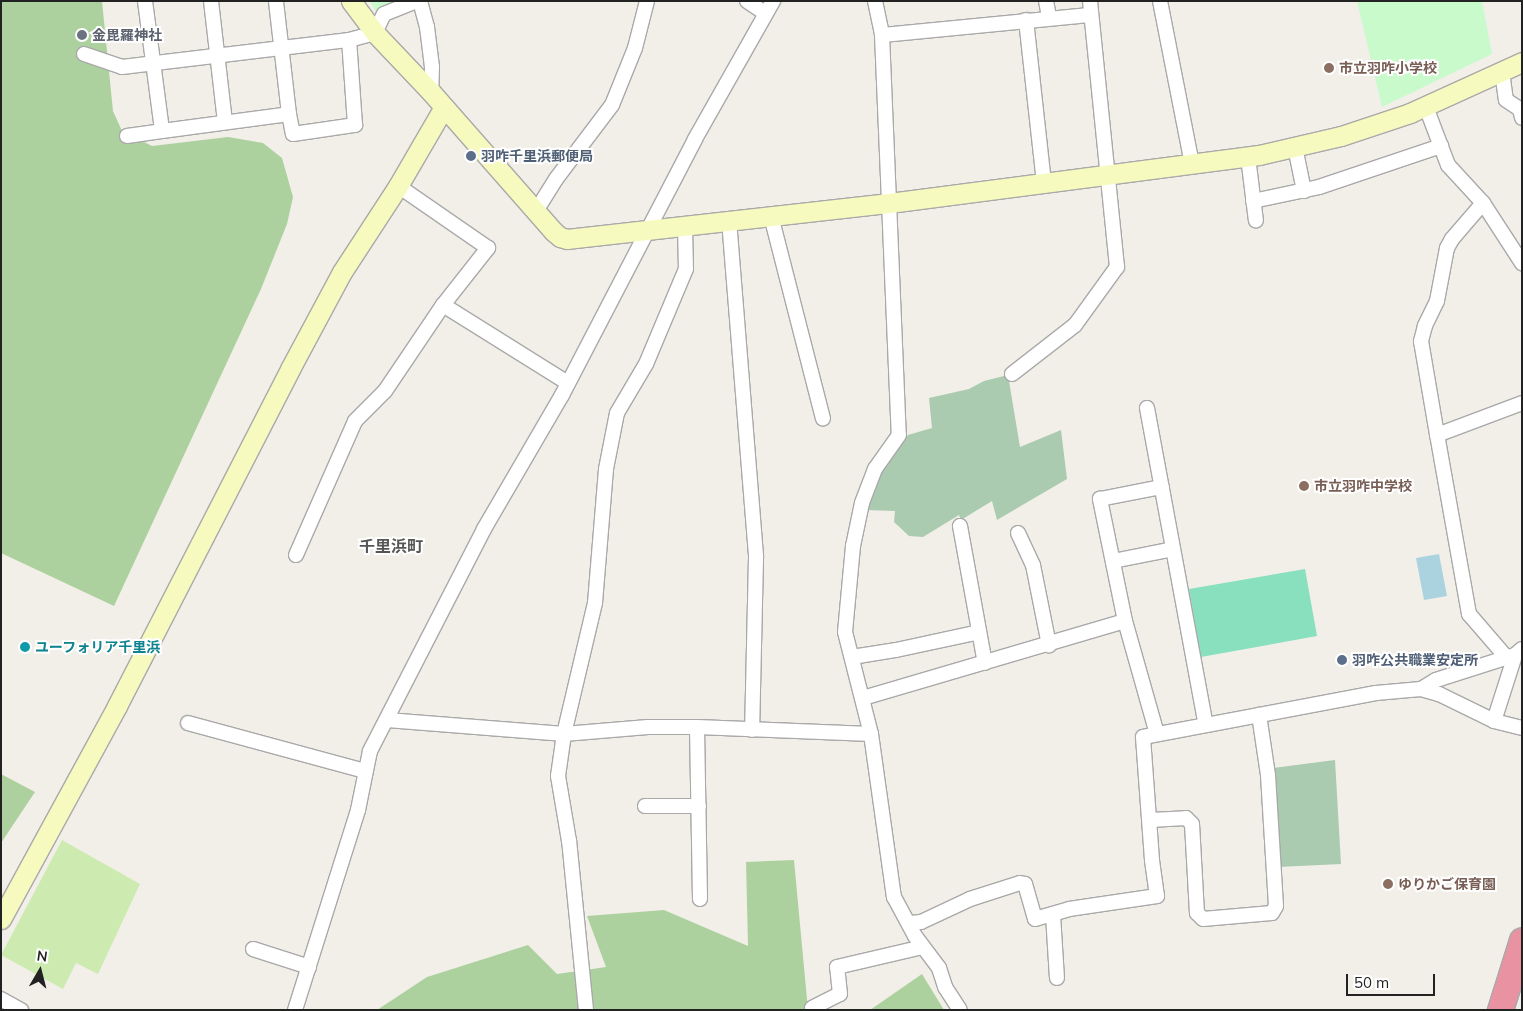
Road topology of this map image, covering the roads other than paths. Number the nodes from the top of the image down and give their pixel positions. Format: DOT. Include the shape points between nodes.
graph roads {
  1 [pos="145,1"];
  2 [pos="210,1"];
  3 [pos="276,1"];
  4 [pos="351,1"];
  5 [pos="419,1"];
  6 [pos="647,1"];
  7 [pos="747,1"];
  8 [pos="875,1"];
  9 [pos="1046,1"];
  10 [pos="1160,1"];
  11 [pos="769,7"];
  12 [pos="1090,8"];
  13 [pos="1049,17"];
  14 [pos="1026,20"];
  15 [pos="375,33"];
  16 [pos="882,35"];
  17 [pos="349,40"];
  18 [pos="282,48"];
  19 [pos="84,54"];
  20 [pos="218,55"];
  21 [pos="154,62"];
  22 [pos="1522,62"];
  23 [pos="1502,72"];
  24 [pos="431,92"];
  25 [pos="1426,107"];
  26 [pos="444,108"];
  27 [pos="289,114"];
  28 [pos="1522,118"];
  29 [pos="225,122"];
  30 [pos="162,131"];
  31 [pos="127,136"];
  32 [pos="1441,146"];
  33 [pos="1295,147"];
  34 [pos="1248,156"];
  35 [pos="1192,164"];
  36 [pos="1106,174"];
  37 [pos="1044,183"];
  38 [pos="398,186"];
  39 [pos="1304,190"];
  40 [pos="1253,201"];
  41 [pos="889,203"];
  42 [pos="1483,203"];
  43 [pos="536,211"];
  44 [pos="771,216"];
  45 [pos="729,220"];
  46 [pos="1256,221"];
  47 [pos="685,227"];
  48 [pos="649,230"];
  49 [pos="1522,263"];
  50 [pos="443,305"];
  51 [pos="1012,374"];
  52 [pos="568,384"];
  53 [pos="1522,403"];
  54 [pos="1147,408"];
  55 [pos="823,418"];
  56 [pos="1437,435"];
  57 [pos="1162,487"];
  58 [pos="960,526"];
  59 [pos="1018,533"];
  60 [pos="1173,549"];
  61 [pos="296,555"];
  62 [pos="1113,561"];
  63 [pos="1125,622"];
  64 [pos="979,632"];
  65 [pos="1049,645"];
  66 [pos="1515,654"];
  67 [pos="852,657"];
  68 [pos="985,663"];
  69 [pos="1421,689"];
  70 [pos="863,698"];
  71 [pos="1259,715"];
  72 [pos="387,720"];
  73 [pos="1494,721"];
  74 [pos="188,723"];
  75 [pos="1206,725"];
  76 [pos="697,727"];
  77 [pos="1522,728"];
  78 [pos="752,730"];
  79 [pos="564,734"];
  80 [pos="871,734"];
  81 [pos="1157,734"];
  82 [pos="365,771"];
  83 [pos="645,806"];
  84 [pos="699,806"];
  85 [pos="1150,820"];
  86 [pos="700,899"];
  87 [pos="1053,915"];
  88 [pos="1,919"];
  89 [pos="910,922"];
  90 [pos="1522,940"];
  91 [pos="923,947"];
  92 [pos="253,949"];
  93 [pos="1518,965"];
  94 [pos="308,967"];
  95 [pos="1057,978"];
  96 [pos="1,1000"];
  97 [pos="812,1008"];
  98 [pos="21,1010"];
  99 [pos="295,1010"];
  100 [pos="586,1010"];
  101 [pos="960,1010"];
  102 [pos="1500,1010"];
  1 -- 21 [label="street"];
  2 -- 20 [label="street"];
  3 -- 18 [label="street"];
  4 -- 15 [label="street"];
  5 -- 15 [label="street" via="384,14"];
  5 -- 24 [label="street" via="427,27"];
  6 -- 43 [label="street" via="635,48 612,106 556,179"];
  7 -- 11 [label="street"];
  8 -- 16 [label="street"];
  9 -- 13 [label="street"];
  10 -- 35 [label="street"];
  11 -- 48 [label="street"];
  12 -- 13 [label="street"];
  12 -- 36 [label="street"];
  13 -- 14 [label="street"];
  14 -- 16 [label="street"];
  14 -- 37 [label="street"];
  15 -- 17 [label="street"];
  15 -- 24 [label="street"];
  16 -- 41 [label="street"];
  17 -- 18 [label="street"];
  17 -- 27 [label="street" via="355,126 293,134"];
  18 -- 20 [label="street"];
  18 -- 27 [label="street"];
  19 -- 21 [label="street" via="122,67"];
  20 -- 21 [label="street"];
  20 -- 29 [label="street"];
  21 -- 30 [label="street"];
  22 -- 23 [label="street"];
  23 -- 25 [label="street"];
  23 -- 28 [label="street" via="1506,100 1520,109"];
  24 -- 26 [label="street"];
  25 -- 32 [label="street"];
  25 -- 33 [label="street" via="1341,136"];
  26 -- 38 [label="street"];
  26 -- 43 [label="street"];
  27 -- 29 [label="street"];
  29 -- 30 [label="street"];
  30 -- 31 [label="street"];
  32 -- 39 [label="street"];
  32 -- 42 [label="street" via="1448,165"];
  33 -- 34 [label="street"];
  33 -- 39 [label="street"];
  34 -- 35 [label="street"];
  34 -- 40 [label="street"];
  35 -- 36 [label="street"];
  36 -- 37 [label="street"];
  36 -- 51 [label="street" via="1117,267 1075,325"];
  37 -- 41 [label="street"];
  38 -- 50 [label="street" via="488,248"];
  38 -- 88 [label="street" via="342,272 318,316 117,706"];
  39 -- 40 [label="street"];
  40 -- 46 [label="street"];
  41 -- 44 [label="street"];
  41 -- 67 [label="street" via="899,435 875,469 862,503 853,546 845,632"];
  42 -- 49 [label="street"];
  42 -- 56 [label="street" via="1447,248 1437,300 1421,341"];
  43 -- 48 [label="street" via="560,237 567,239"];
  44 -- 45 [label="street"];
  44 -- 55 [label="street"];
  45 -- 47 [label="street"];
  45 -- 78 [label="street" via="756,558"];
  47 -- 48 [label="street"];
  47 -- 79 [label="street" via="686,269 646,364 617,413 606,469 595,603"];
  48 -- 52 [label="street"];
  50 -- 52 [label="street"];
  50 -- 61 [label="street" via="385,391 355,422"];
  52 -- 72 [label="street" via="484,529"];
  53 -- 56 [label="street"];
  54 -- 57 [label="street"];
  56 -- 66 [label="street" via="1469,614"];
  57 -- 60 [label="street"];
  57 -- 62 [label="street" via="1100,499"];
  58 -- 64 [label="street"];
  59 -- 65 [label="street" via="1033,565"];
  60 -- 62 [label="street"];
  60 -- 75 [label="street"];
  62 -- 63 [label="street"];
  63 -- 65 [label="street"];
  63 -- 81 [label="street"];
  64 -- 67 [label="street"];
  64 -- 68 [label="street"];
  65 -- 68 [label="street"];
  66 -- 69 [label="street" via="1436,680"];
  66 -- 73 [label="street"];
  67 -- 70 [label="street"];
  68 -- 70 [label="street"];
  69 -- 71 [label="street" via="1376,693"];
  69 -- 73 [label="street" via="1439,694"];
  70 -- 80 [label="street"];
  71 -- 75 [label="street"];
  71 -- 85 [label="street" via="1268,776 1276,906 1272,914 1203,919 1197,912 1192,824 1186,818"];
  72 -- 79 [label="street"];
  72 -- 82 [label="street" via="370,751"];
  73 -- 77 [label="street"];
  74 -- 82 [label="street"];
  75 -- 81 [label="street"];
  76 -- 78 [label="street"];
  76 -- 79 [label="street" via="648,727"];
  76 -- 84 [label="street"];
  78 -- 80 [label="street"];
  79 -- 100 [label="street" via="558,776 569,841"];
  80 -- 89 [label="street" via="894,897"];
  81 -- 85 [label="street" via="1144,737"];
  82 -- 94 [label="street" via="358,810"];
  83 -- 84 [label="street"];
  84 -- 86 [label="street"];
  85 -- 87 [label="street" via="1157,896 1069,909"];
  87 -- 89 [label="street" via="1035,919 1024,884 1020,883 970,899 921,922"];
  87 -- 95 [label="street"];
  89 -- 91 [label="street"];
  90 -- 93 [label="highway"];
  91 -- 97 [label="street" via="837,967 840,994"];
  91 -- 101 [label="street" via="939,968 945,987"];
  92 -- 94 [label="street"];
  93 -- 102 [label="highway"];
  94 -- 99 [label="street"];
  96 -- 98 [label="street"];
}
